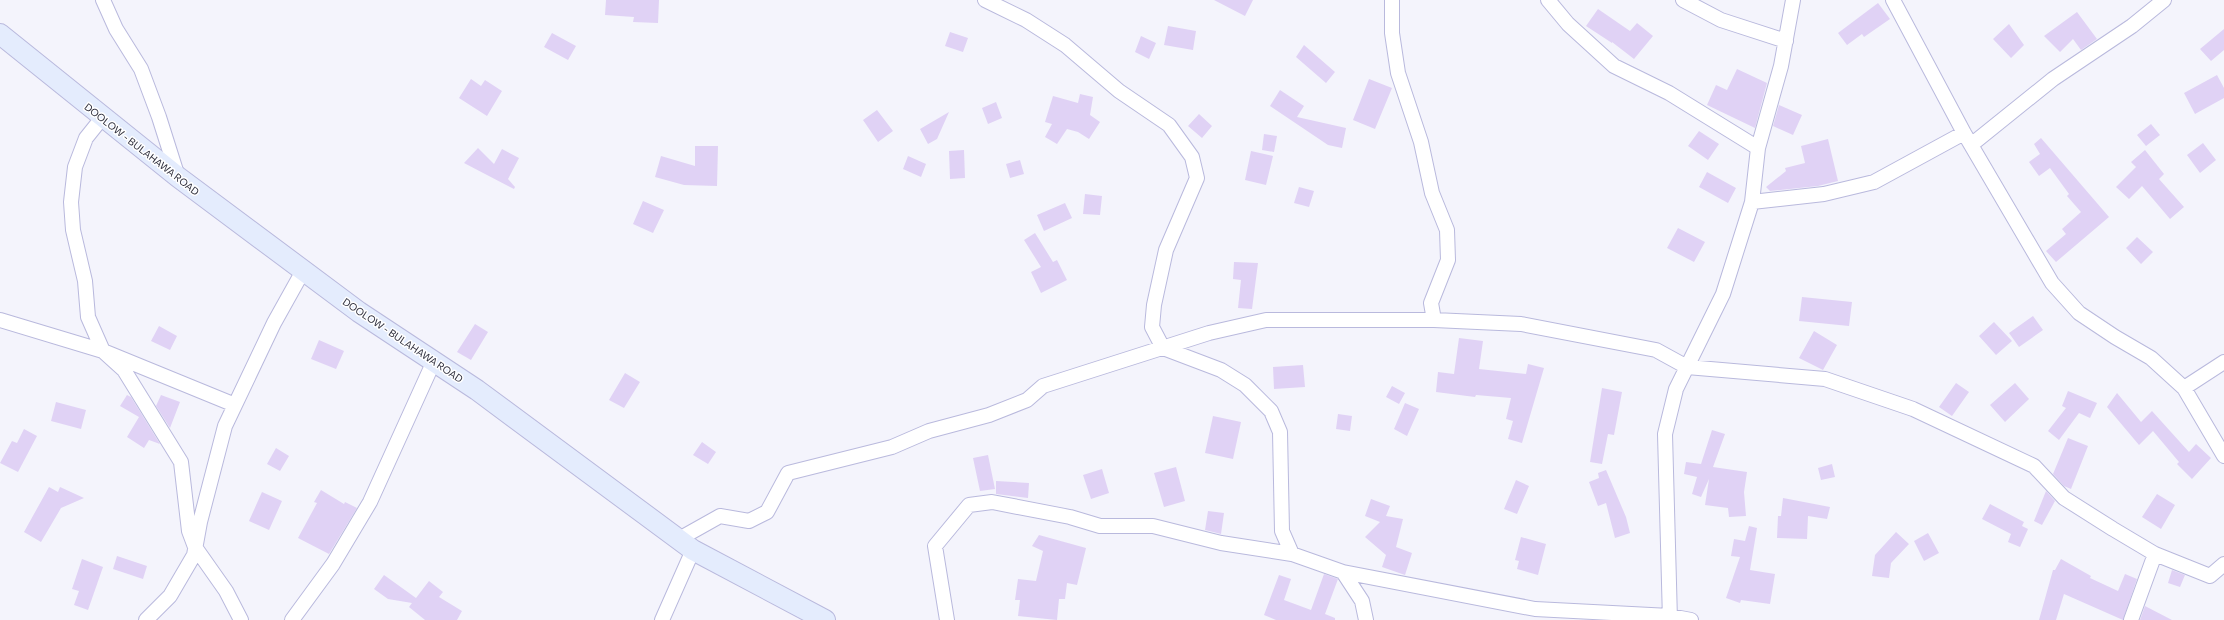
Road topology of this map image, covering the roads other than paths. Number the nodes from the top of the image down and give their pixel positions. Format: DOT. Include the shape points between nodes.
graph roads {
  1 [pos="103,0"];
  2 [pos="985,0"];
  3 [pos="1392,0"];
  4 [pos="1548,0"];
  5 [pos="1683,0"];
  6 [pos="1793,0"];
  7 [pos="2164,0"];
  8 [pos="1897,2"];
  9 [pos="0,34"];
  10 [pos="1786,42"];
  11 [pos="102,118"];
  12 [pos="1964,133"];
  13 [pos="1971,145"];
  14 [pos="1758,148"];
  15 [pos="178,178"];
  16 [pos="1752,202"];
  17 [pos="303,271"];
  18 [pos="0,320"];
  19 [pos="1434,320"];
  20 [pos="1163,348"];
  21 [pos="103,351"];
  22 [pos="434,362"];
  23 [pos="2224,362"];
  24 [pos="1686,367"];
  25 [pos="2184,388"];
  26 [pos="235,405"];
  27 [pos="2224,456"];
  28 [pos="686,545"];
  29 [pos="195,547"];
  30 [pos="1292,554"];
  31 [pos="2155,554"];
  32 [pos="2224,564"];
  33 [pos="1343,572"];
  34 [pos="1670,618"];
  35 [pos="146,620"];
  36 [pos="240,620"];
  37 [pos="292,620"];
  38 [pos="662,620"];
  39 [pos="824,620"];
  40 [pos="947,620"];
  41 [pos="1366,620"];
  42 [pos="1691,620"];
  43 [pos="2131,620"];
  1 -- 15 [label="street" via="116,29 142,69"];
  2 -- 20 [label="street" via="1026,20 1065,45 1119,91 1169,125 1192,158 1197,178 1166,250 1154,305 1152,327"];
  3 -- 19 [label="street" via="1392,34 1398,73 1421,142 1432,193 1447,230 1448,260 1431,304"];
  4 -- 14 [label="street" via="1568,24 1614,66 1669,93"];
  5 -- 10 [label="street" via="1721,20"];
  6 -- 10 [label="street"];
  7 -- 13 [label="street" via="2132,26 2053,79"];
  8 -- 12 [label="street"];
  9 -- 11 [label="main road, DOOLOW - BULAHAWA ROAD"];
  10 -- 14 [label="street"];
  11 -- 15 [label="main road, DOOLOW - BULAHAWA ROAD"];
  11 -- 21 [label="street" via="86,138 75,167 70,202 73,230 85,281 88,317"];
  12 -- 13 [label="street"];
  12 -- 16 [label="street" via="1874,182 1824,194"];
  13 -- 25 [label="street" via="2052,283 2079,313 2151,358"];
  14 -- 16 [label="street"];
  15 -- 17 [label="main road, DOOLOW - BULAHAWA ROAD"];
  16 -- 24 [label="street" via="1723,294"];
  17 -- 22 [label="main road, DOOLOW - BULAHAWA ROAD"];
  17 -- 26 [label="street" via="274,323"];
  18 -- 21 [label="street"];
  19 -- 20 [label="street" via="1266,320 1209,333"];
  19 -- 24 [label="street" via="1521,324 1656,350"];
  20 -- 28 [label="street" via="1044,386 1027,400 989,415 929,431 892,447 788,474 767,512 749,521 720,516"];
  20 -- 30 [label="street" via="1221,370 1245,386 1271,411 1280,432 1282,531"];
  21 -- 26 [label="street"];
  21 -- 29 [label="street" via="124,370 181,462 189,531"];
  22 -- 28 [label="main road, DOOLOW - BULAHAWA ROAD" via="477,390"];
  22 -- 37 [label="street" via="370,502 333,564"];
  23 -- 25 [label="street"];
  24 -- 31 [label="street" via="1825,379 1913,409 2034,466 2064,498"];
  24 -- 34 [label="street" via="1676,388 1665,434"];
  25 -- 27 [label="street"];
  26 -- 29 [label="street" via="220,446"];
  28 -- 38 [label="street"];
  28 -- 39 [label="main road, DOOLOW - BULAHAWA ROAD"];
  29 -- 35 [label="street" via="194,555 170,596"];
  29 -- 36 [label="street" via="226,591"];
  30 -- 33 [label="street"];
  30 -- 40 [label="street" via="1221,543 1152,526 1100,526 1070,517 992,502 968,505 935,546"];
  31 -- 32 [label="street" via="2210,576"];
  31 -- 43 [label="street"];
  33 -- 34 [label="street" via="1536,610"];
  33 -- 41 [label="street" via="1362,600"];
  34 -- 42 [label="street"];
}
